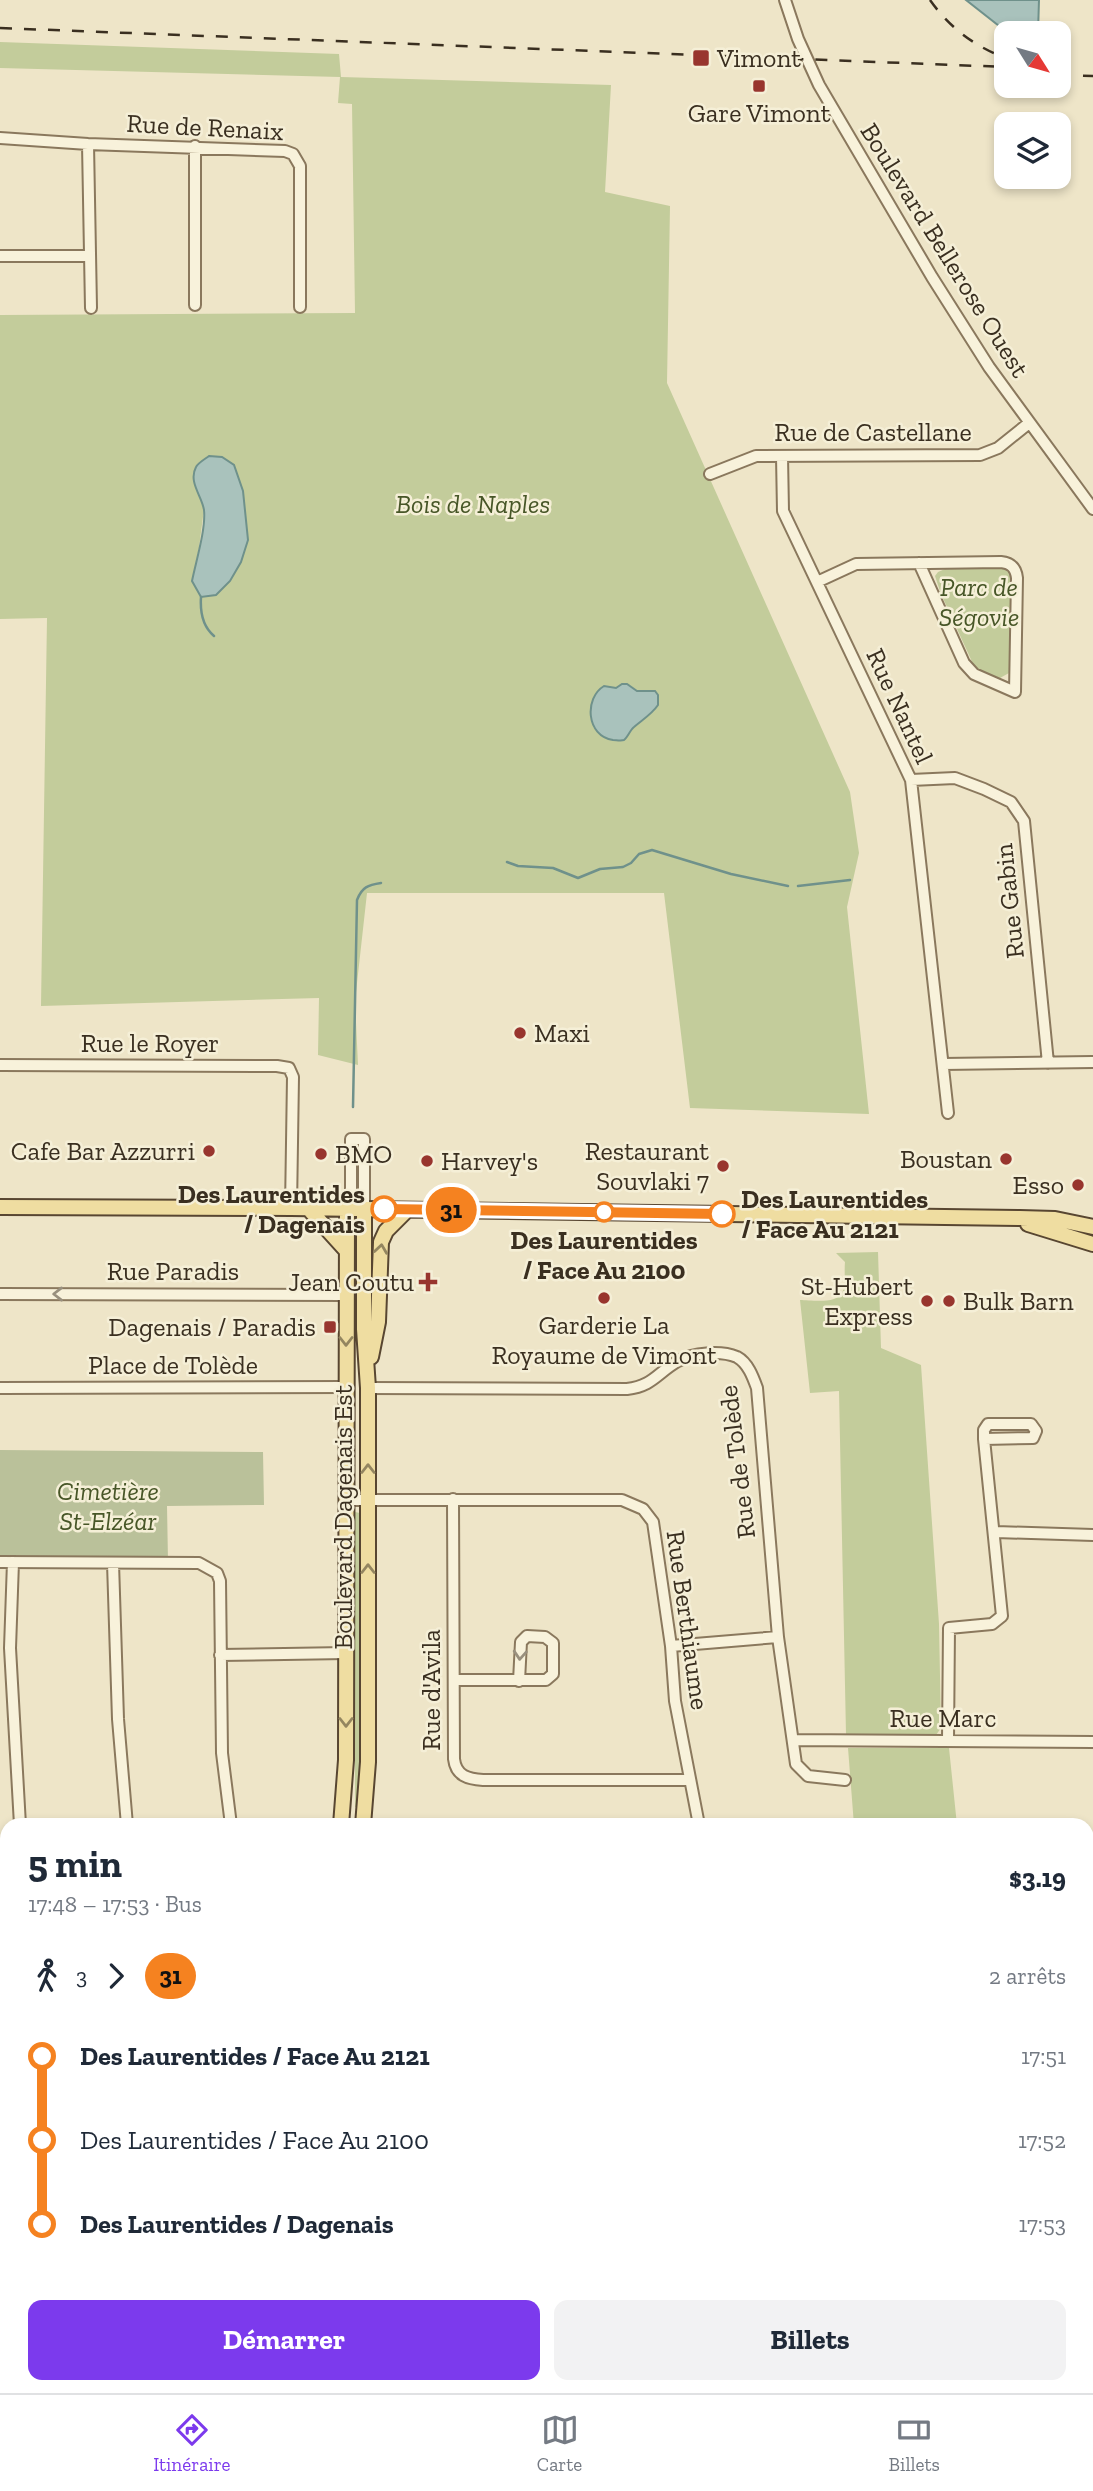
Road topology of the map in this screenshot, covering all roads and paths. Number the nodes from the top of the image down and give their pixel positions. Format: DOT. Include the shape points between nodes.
graph roads {
  1 [pos="785,0"];
  2 [pos="0,138"];
  3 [pos="88,144"];
  4 [pos="195,146"];
  5 [pos="0,256"];
  6 [pos="90,256"];
  7 [pos="195,305"];
  8 [pos="300,307"];
  9 [pos="91,308"];
  10 [pos="1029,423"];
  11 [pos="782,456"];
  12 [pos="710,474"];
  13 [pos="1092,504"];
  14 [pos="919,563"];
  15 [pos="817,582"];
  16 [pos="911,780"];
  17 [pos="1093,1062"];
  18 [pos="1048,1063"];
  19 [pos="943,1064"];
  20 [pos="0,1065"];
  21 [pos="948,1114"];
  22 [pos="0,1207"];
  23 [pos="291,1208"];
  24 [pos="308,1208"];
  25 [pos="347,1209"];
  26 [pos="364,1209"];
  27 [pos="407,1210"];
  28 [pos="992,1217"];
  29 [pos="1093,1220"];
  30 [pos="1078,1223"];
  31 [pos="1093,1227"];
  32 [pos="1093,1244"];
  33 [pos="346,1250"];
  34 [pos="0,1294"];
  35 [pos="346,1295"];
  36 [pos="368,1382"];
  37 [pos="346,1387"];
  38 [pos="0,1388"];
  39 [pos="984,1439"];
  40 [pos="368,1499"];
  41 [pos="453,1499"];
  42 [pos="346,1500"];
  43 [pos="996,1532"];
  44 [pos="1093,1535"];
  45 [pos="0,1562"];
  46 [pos="13,1562"];
  47 [pos="113,1563"];
  48 [pos="778,1637"];
  49 [pos="671,1646"];
  50 [pos="346,1653"];
  51 [pos="220,1655"];
  52 [pos="454,1680"];
  53 [pos="519,1681"];
  54 [pos="793,1740"];
  55 [pos="948,1740"];
  56 [pos="1093,1742"];
  57 [pos="690,1780"];
  58 [pos="845,1780"];
  59 [pos="20,1818"];
  60 [pos="126,1818"];
  61 [pos="229,1818"];
  62 [pos="342,1818"];
  63 [pos="364,1818"];
  64 [pos="698,1818"];
  1 -- 10 [label="street, Boulevard Bellerose Ouest" via="811,70 842,127 961,324"];
  2 -- 3 [label="street, Rue de Renaix"];
  3 -- 4 [label="street, Rue de Renaix"];
  3 -- 6 [label="street"];
  4 -- 7 [label="street"];
  4 -- 8 [label="street, Rue de Renaix" via="285,151 298,158"];
  5 -- 6 [label="street"];
  6 -- 9 [label="street"];
  10 -- 11 [label="street, Rue de Castellane" via="994,450 976,456"];
  10 -- 13 [label="street, Boulevard Bellerose Ouest"];
  11 -- 12 [label="street, Rue de Castellane" via="751,457"];
  11 -- 15 [label="street, Rue Nantel" via="783,511"];
  14 -- 14 [label="street" via="1004,562 1015,570 1015,692 974,674 964,663"];
  14 -- 15 [label="street" via="856,564"];
  15 -- 16 [label="street, Rue Nantel"];
  16 -- 18 [label="street, Rue Gabin" via="955,778 1011,802 1024,821"];
  16 -- 19 [label="street, Rue Nantel"];
  17 -- 18 [label="street"];
  18 -- 19 [label="street"];
  19 -- 21 [label="street, Rue Nantel"];
  20 -- 23 [label="street, Rue le Royer" via="290,1068"];
  22 -- 23 [label="main road"];
  23 -- 24 [label="main road"];
  24 -- 25 [label="main road"];
  24 -- 33 [label="main road"];
  25 -- 26 [label="main road"];
  25 -- 26 [label="street" via="351,1139 364,1139"];
  25 -- 33 [label="main road, Boulevard Dagenais Est"];
  26 -- 27 [label="main road"];
  26 -- 36 [label="main road, Boulevard Dagenais Est"];
  27 -- 28 [label="main road"];
  36 -- 27 [label="main road, one-way" via="378,1322 381,1242"];
  28 -- 30 [label="main road"];
  28 -- 32 [label="main road"];
  29 -- 30 [label="main road"];
  30 -- 31 [label="main road"];
  33 -- 35 [label="main road, Boulevard Dagenais Est"];
  35 -- 34 [label="street, Rue Paradis, one-way"];
  35 -- 37 [label="main road, Boulevard Dagenais Est, one-way"];
  40 -- 36 [label="main road, Boulevard Dagenais Est, one-way"];
  36 -- 48 [label="street, Rue de Tolède" via="627,1389 642,1387 688,1357 737,1357 749,1369 757,1388"];
  37 -- 38 [label="street, Place de Tolède"];
  37 -- 42 [label="main road, Boulevard Dagenais Est"];
  39 -- 43 [label="street"];
  40 -- 41 [label="street, Rue Berthiaume"];
  40 -- 42 [label="street, Rue Berthiaume"];
  63 -- 40 [label="main road, Boulevard Dagenais Est, one-way" via="368,1762"];
  41 -- 49 [label="street, Rue Berthiaume" via="622,1500 643,1509 653,1522"];
  41 -- 52 [label="street, Rue d'Avila"];
  42 -- 50 [label="main road, Boulevard Dagenais Est"];
  43 -- 44 [label="street"];
  43 -- 55 [label="street" via="1002,1616 992,1625 949,1628"];
  45 -- 46 [label="street"];
  46 -- 47 [label="street"];
  46 -- 59 [label="street" via="10,1648"];
  47 -- 51 [label="street" via="199,1563 217,1573"];
  47 -- 60 [label="street"];
  48 -- 49 [label="street"];
  48 -- 54 [label="street, Rue de Tolède"];
  49 -- 57 [label="street, Rue Berthiaume" via="675,1701"];
  50 -- 51 [label="street"];
  50 -- 62 [label="main road, Boulevard Dagenais Est, one-way"];
  51 -- 61 [label="street" via="222,1753"];
  52 -- 53 [label="street"];
  52 -- 57 [label="street, Rue d'Avila" via="454,1759 465,1777"];
  53 -- 53 [label="street, one-way" via="547,1681 553,1674 553,1643 545,1637 527,1636 521,1642"];
  54 -- 55 [label="street, Rue Marc"];
  54 -- 58 [label="street, Rue de Tolède" via="796,1764 808,1776"];
  55 -- 56 [label="street, Rue Marc"];
  57 -- 64 [label="street, Rue Berthiaume"];
}
